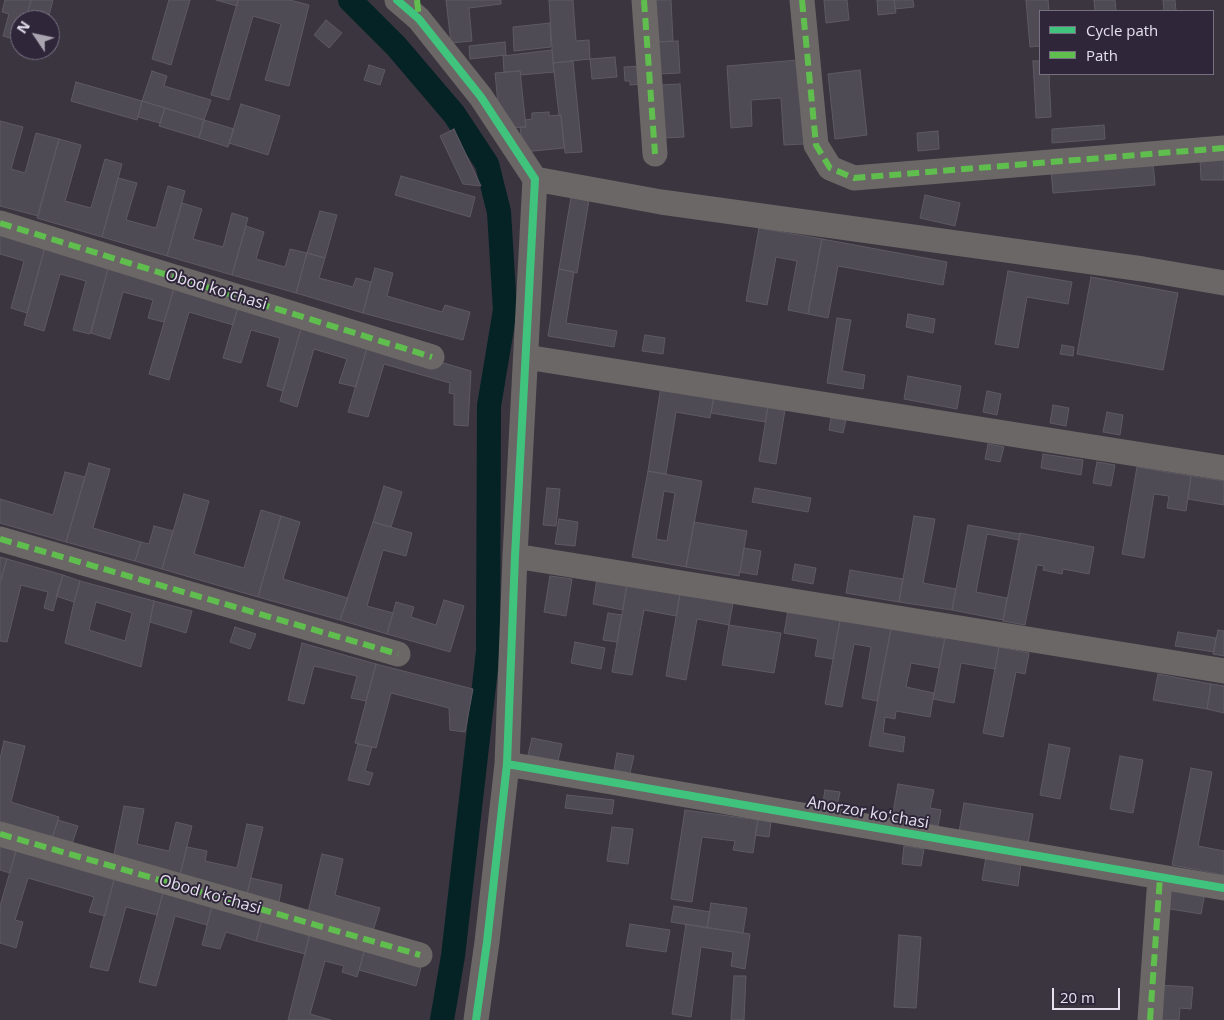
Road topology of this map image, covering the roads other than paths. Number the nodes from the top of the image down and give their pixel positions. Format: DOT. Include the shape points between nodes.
graph roads {
  1 [pos="397,0"];
  2 [pos="644,0"];
  3 [pos="802,0"];
  4 [pos="418,10"];
  5 [pos="1224,148"];
  6 [pos="655,154"];
  7 [pos="535,179"];
  8 [pos="0,223"];
  9 [pos="1224,283"];
  10 [pos="432,357"];
  11 [pos="526,357"];
  12 [pos="1224,468"];
  13 [pos="0,539"];
  14 [pos="515,556"];
  15 [pos="398,654"];
  16 [pos="1224,671"];
  17 [pos="507,764"];
  18 [pos="0,834"];
  19 [pos="1160,877"];
  20 [pos="1224,888"];
  21 [pos="420,955"];
  22 [pos="476,1020"];
  23 [pos="1150,1020"];
  1 -- 4 [label="street"];
  2 -- 6 [label="street"];
  3 -- 5 [label="street" via="816,146 830,168 854,178"];
  4 -- 7 [label="street"];
  7 -- 9 [label="street" via="661,202"];
  7 -- 11 [label="street"];
  8 -- 10 [label="street, Obod koʻchasi"];
  11 -- 12 [label="street"];
  11 -- 14 [label="street"];
  13 -- 15 [label="street"];
  14 -- 16 [label="street"];
  14 -- 17 [label="street"];
  17 -- 19 [label="street, Anorzor koʻchasi"];
  17 -- 22 [label="street"];
  18 -- 21 [label="street, Obod koʻchasi"];
  19 -- 20 [label="street, Anorzor koʻchasi"];
  19 -- 23 [label="street"];
}
